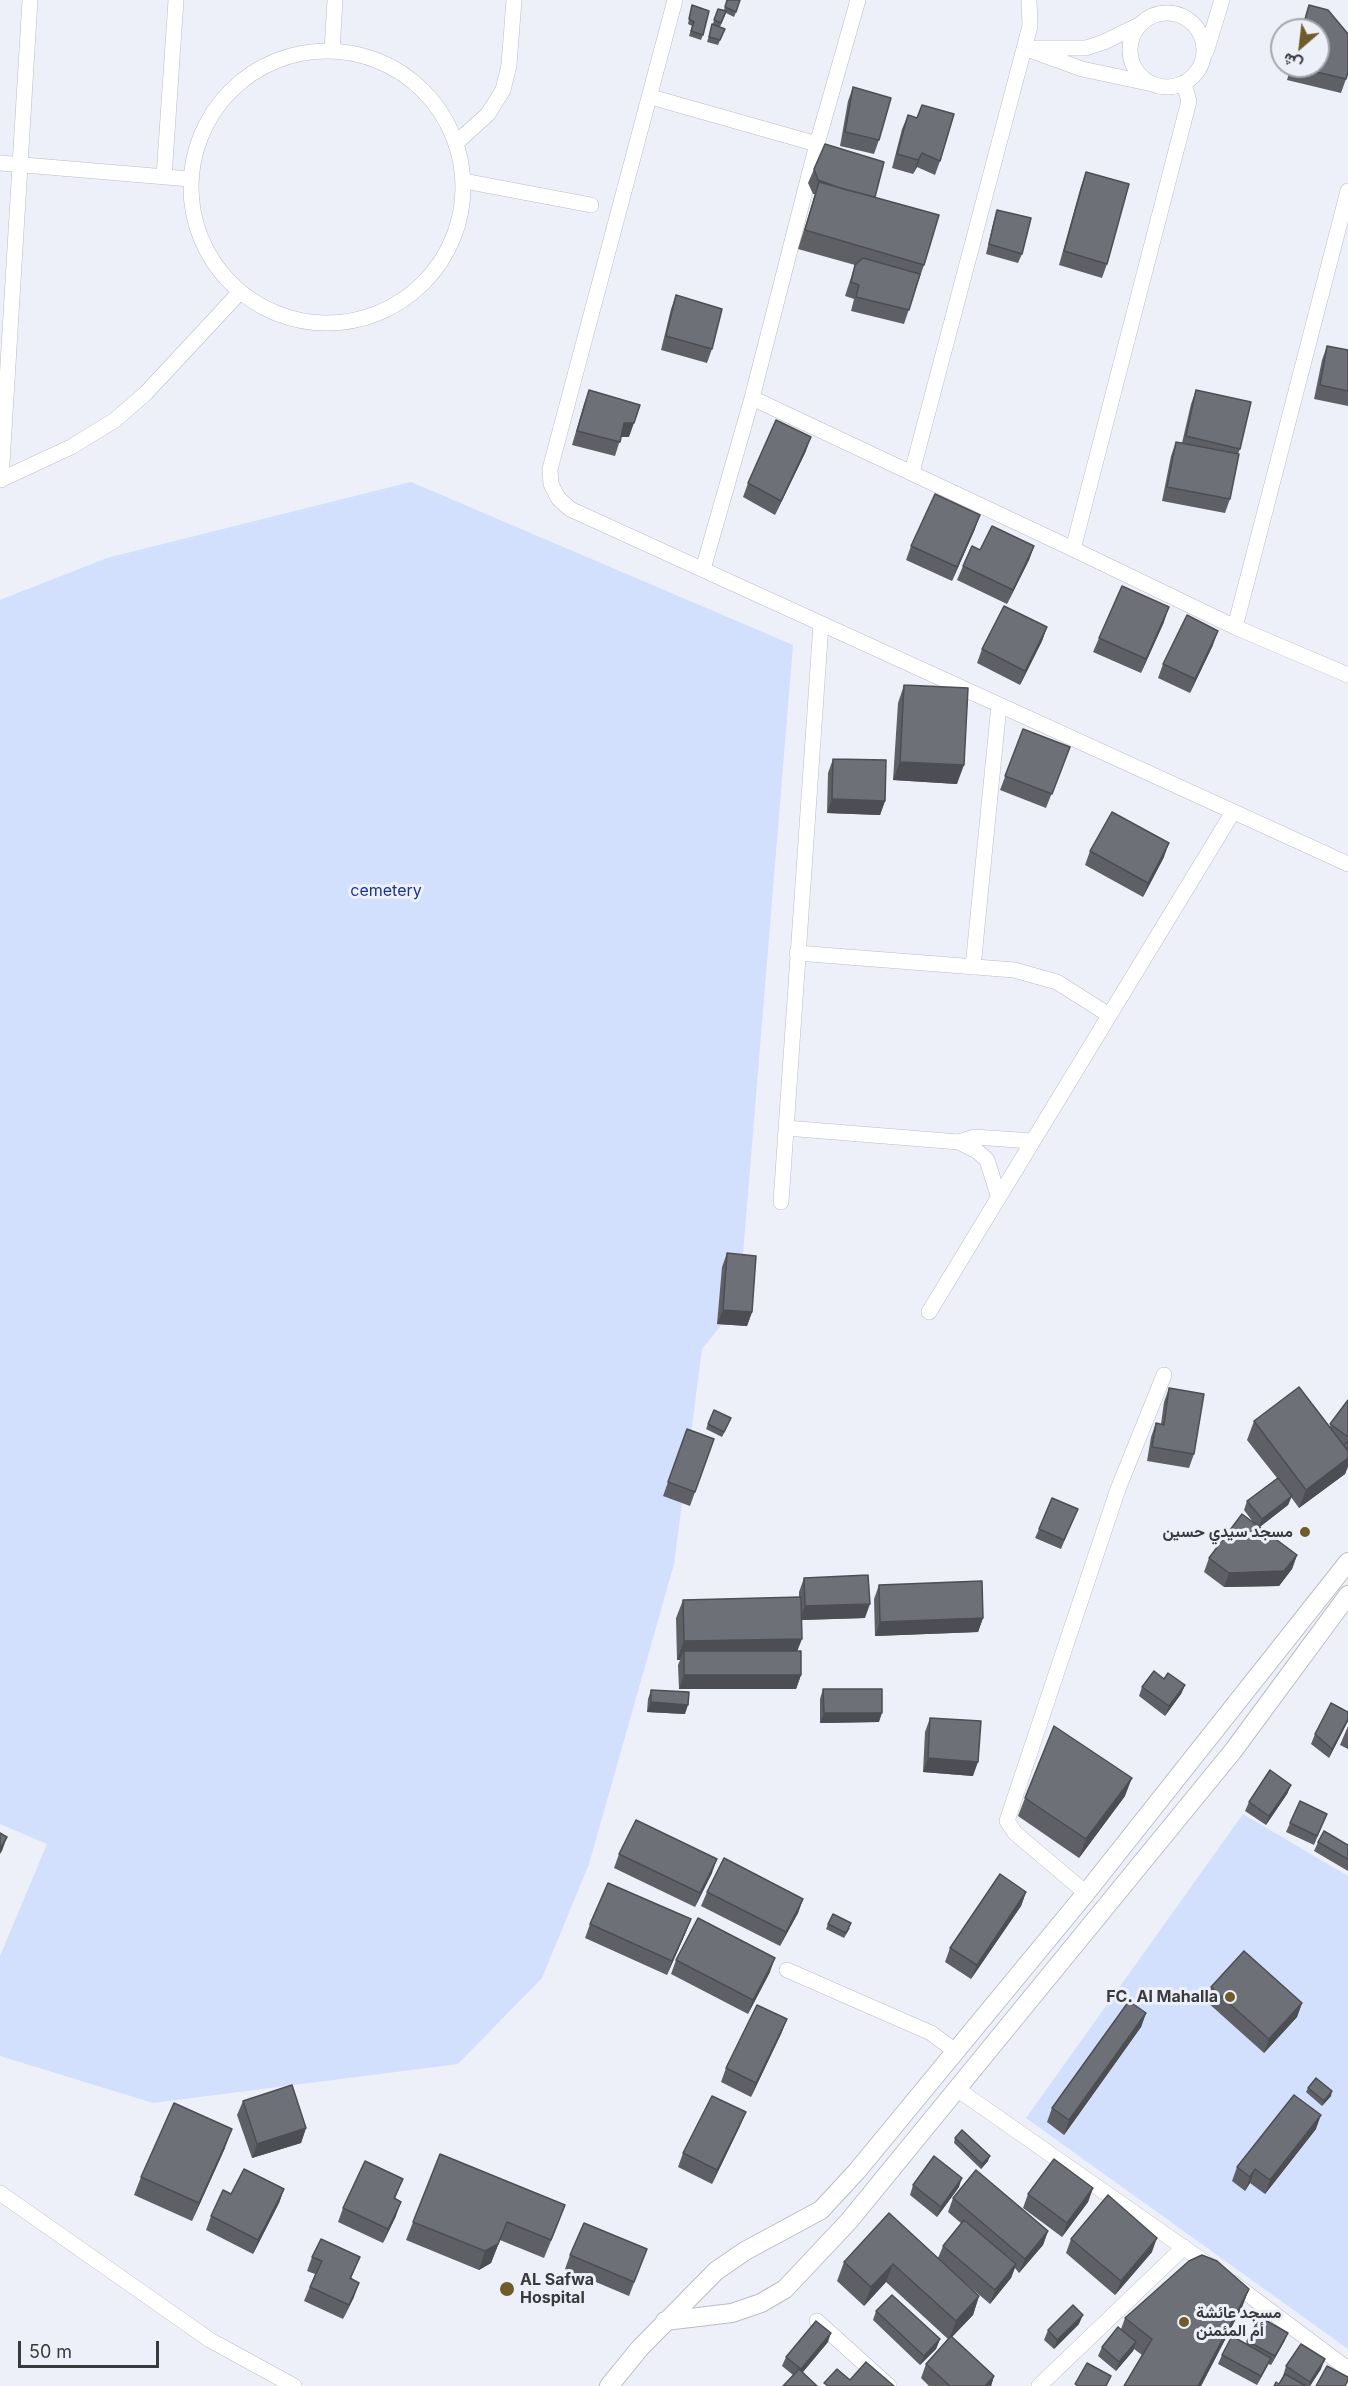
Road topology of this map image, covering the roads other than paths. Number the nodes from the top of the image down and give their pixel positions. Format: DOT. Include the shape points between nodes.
graph roads {
  1 [pos="30,0"];
  2 [pos="176,0"];
  3 [pos="335,0"];
  4 [pos="514,0"];
  5 [pos="675,0"];
  6 [pos="858,0"];
  7 [pos="1029,0"];
  8 [pos="1178,0"];
  9 [pos="1221,0"];
  10 [pos="1159,13"];
  11 [pos="1139,24"];
  12 [pos="1024,48"];
  13 [pos="332,51"];
  14 [pos="1204,58"];
  15 [pos="1150,84"];
  16 [pos="1184,84"];
  17 [pos="651,97"];
  18 [pos="456,143"];
  19 [pos="817,144"];
  20 [pos="0,163"];
  21 [pos="20,165"];
  22 [pos="164,177"];
  23 [pos="190,179"];
  24 [pos="464,181"];
  25 [pos="1348,191"];
  26 [pos="591,205"];
  27 [pos="240,292"];
  28 [pos="752,398"];
  29 [pos="912,472"];
  30 [pos="1,480"];
  31 [pos="1073,549"];
  32 [pos="703,569"];
  33 [pos="821,624"];
  34 [pos="1234,627"];
  35 [pos="1348,675"];
  36 [pos="999,705"];
  37 [pos="1233,812"];
  38 [pos="1348,864"];
  39 [pos="797,953"];
  40 [pos="973,967"];
  41 [pos="1109,1016"];
  42 [pos="786,1128"];
  43 [pos="1032,1141"];
  44 [pos="959,1142"];
  45 [pos="998,1195"];
  46 [pos="781,1202"];
  47 [pos="928,1312"];
  48 [pos="1164,1375"];
  49 [pos="1348,1562"];
  50 [pos="1348,1595"];
  51 [pos="1086,1893"];
  52 [pos="787,1970"];
  53 [pos="954,2050"];
  54 [pos="957,2089"];
  55 [pos="0,2193"];
  56 [pos="821,2210"];
  57 [pos="849,2221"];
  58 [pos="1184,2247"];
  59 [pos="665,2322"];
  60 [pos="817,2322"];
  61 [pos="1348,2369"];
  62 [pos="270,2380"];
  63 [pos="294,2386"];
  64 [pos="609,2386"];
  65 [pos="889,2386"];
  66 [pos="1039,2386"];
  1 -- 21 [label="street"];
  2 -- 22 [label="street"];
  3 -- 13 [label="street"];
  4 -- 18 [label="street" via="509,64 502,90 488,114"];
  5 -- 17 [label="street"];
  6 -- 19 [label="street"];
  7 -- 12 [label="street" via="1031,14"];
  8 -- 10 [label="street"];
  9 -- 14 [label="street"];
  10 -- 11 [label="street"];
  10 -- 14 [label="street" via="1184,16 1194,23 1204,45"];
  11 -- 12 [label="street" via="1086,48"];
  11 -- 15 [label="street" via="1132,34 1130,57 1141,77"];
  12 -- 15 [label="street" via="1082,69"];
  12 -- 29 [label="street"];
  13 -- 18 [label="street" via="355,53 398,71 434,102"];
  13 -- 23 [label="street" via="305,52 280,59 255,70 234,86 203,129"];
  14 -- 16 [label="street"];
  15 -- 16 [label="street"];
  16 -- 31 [label="street" via="1189,101"];
  17 -- 19 [label="street"];
  17 -- 32 [label="street" via="550,477 554,492 570,509"];
  18 -- 24 [label="street"];
  19 -- 28 [label="street"];
  20 -- 21 [label="street"];
  21 -- 22 [label="street"];
  21 -- 30 [label="street"];
  22 -- 23 [label="street"];
  23 -- 27 [label="street" via="195,222 202,241 224,277"];
  24 -- 26 [label="street"];
  24 -- 27 [label="street" via="458,229 448,251 429,277 399,304 354,321 305,322 260,306"];
  25 -- 34 [label="street"];
  27 -- 30 [label="street" via="146,393 115,420 71,447"];
  28 -- 29 [label="street"];
  28 -- 32 [label="street"];
  29 -- 31 [label="street"];
  31 -- 34 [label="street"];
  32 -- 33 [label="street"];
  33 -- 36 [label="street"];
  33 -- 39 [label="street"];
  34 -- 35 [label="street"];
  36 -- 37 [label="street"];
  36 -- 40 [label="street"];
  37 -- 38 [label="street"];
  37 -- 41 [label="street"];
  39 -- 40 [label="street"];
  39 -- 42 [label="street"];
  40 -- 41 [label="street" via="1036,975 1074,992"];
  41 -- 43 [label="street"];
  42 -- 44 [label="street"];
  42 -- 46 [label="street"];
  43 -- 44 [label="street" via="975,1137"];
  43 -- 45 [label="street"];
  44 -- 45 [label="street" via="987,1160"];
  45 -- 47 [label="street"];
  48 -- 51 [label="street" via="1118,1489 1007,1821"];
  49 -- 51 [label="street"];
  50 -- 54 [label="street" via="1233,1751"];
  51 -- 53 [label="street"];
  52 -- 53 [label="street" via="931,2033"];
  53 -- 56 [label="street"];
  54 -- 57 [label="street"];
  54 -- 58 [label="street"];
  55 -- 62 [label="street"];
  56 -- 57 [label="street"];
  56 -- 59 [label="street" via="730,2260"];
  57 -- 59 [label="street" via="785,2289 761,2303 732,2313"];
  58 -- 61 [label="street"];
  58 -- 66 [label="street"];
  59 -- 64 [label="street"];
  60 -- 65 [label="street"];
  62 -- 63 [label="street"];
}
